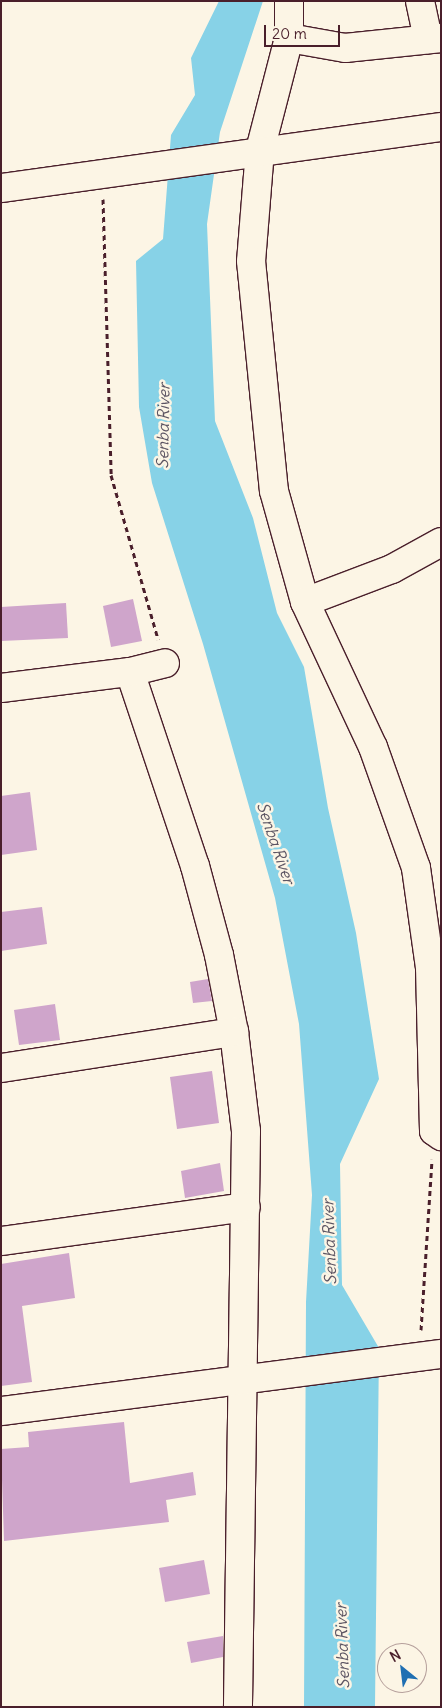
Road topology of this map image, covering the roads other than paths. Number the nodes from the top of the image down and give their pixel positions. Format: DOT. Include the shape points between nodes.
graph roads {
  1 [pos="289,1"];
  2 [pos="420,1"];
  3 [pos="289,38"];
  4 [pos="434,38"];
  5 [pos="441,127"];
  6 [pos="260,150"];
  7 [pos="1,188"];
  8 [pos="441,542"];
  9 [pos="305,602"];
  10 [pos="165,663"];
  11 [pos="130,672"];
  12 [pos="1,688"];
  13 [pos="435,966"];
  14 [pos="234,1032"];
  15 [pos="1,1068"];
  16 [pos="437,1134"];
  17 [pos="246,1207"];
  18 [pos="1,1241"];
  19 [pos="430,1355"];
  20 [pos="245,1377"];
  21 [pos="1,1411"];
  22 [pos="238,1707"];
  1 -- 3 [label="street"];
  2 -- 4 [label="street"];
  3 -- 4 [label="street" via="345,48"];
  3 -- 6 [label="street"];
  5 -- 6 [label="street"];
  6 -- 7 [label="street"];
  6 -- 9 [label="street" via="251,261 274,490"];
  8 -- 9 [label="street" via="392,569"];
  9 -- 13 [label="street" via="373,747 416,868"];
  10 -- 11 [label="street"];
  11 -- 12 [label="street"];
  11 -- 14 [label="street" via="195,866 219,954"];
  13 -- 16 [label="street"];
  14 -- 15 [label="street"];
  14 -- 17 [label="street" via="246,1131"];
  17 -- 18 [label="street"];
  17 -- 20 [label="street"];
  19 -- 20 [label="street"];
  20 -- 21 [label="street"];
  20 -- 22 [label="street"];
}
